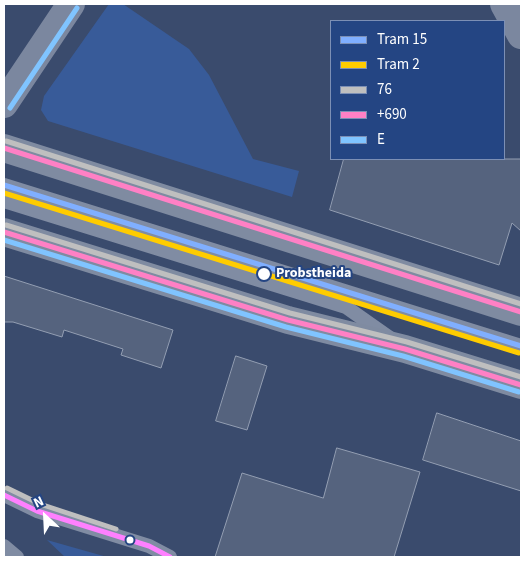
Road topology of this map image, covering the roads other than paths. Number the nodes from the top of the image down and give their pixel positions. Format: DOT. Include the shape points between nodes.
graph roads {
  1 [pos="71,4"];
  2 [pos="504,4"];
  3 [pos="521,35"];
  4 [pos="4,104"];
  5 [pos="4,148"];
  6 [pos="4,185"];
  7 [pos="4,201"];
  8 [pos="4,232"];
  9 [pos="521,312"];
  10 [pos="521,346"];
  11 [pos="405,349"];
  12 [pos="521,385"];
  13 [pos="4,495"];
  14 [pos="4,546"];
  15 [pos="17,557"];
  16 [pos="170,557"];
  1 -- 4 [label="street"];
  2 -- 3 [label="street"];
  5 -- 9 [label="main road"];
  6 -- 10 [label="lane"];
  7 -- 11 [label="lane" via="346,307"];
  8 -- 11 [label="main road" via="288,320"];
  11 -- 12 [label="main road"];
  13 -- 16 [label="lane" via="38,511 149,546"];
  14 -- 15 [label="lane"];
}
